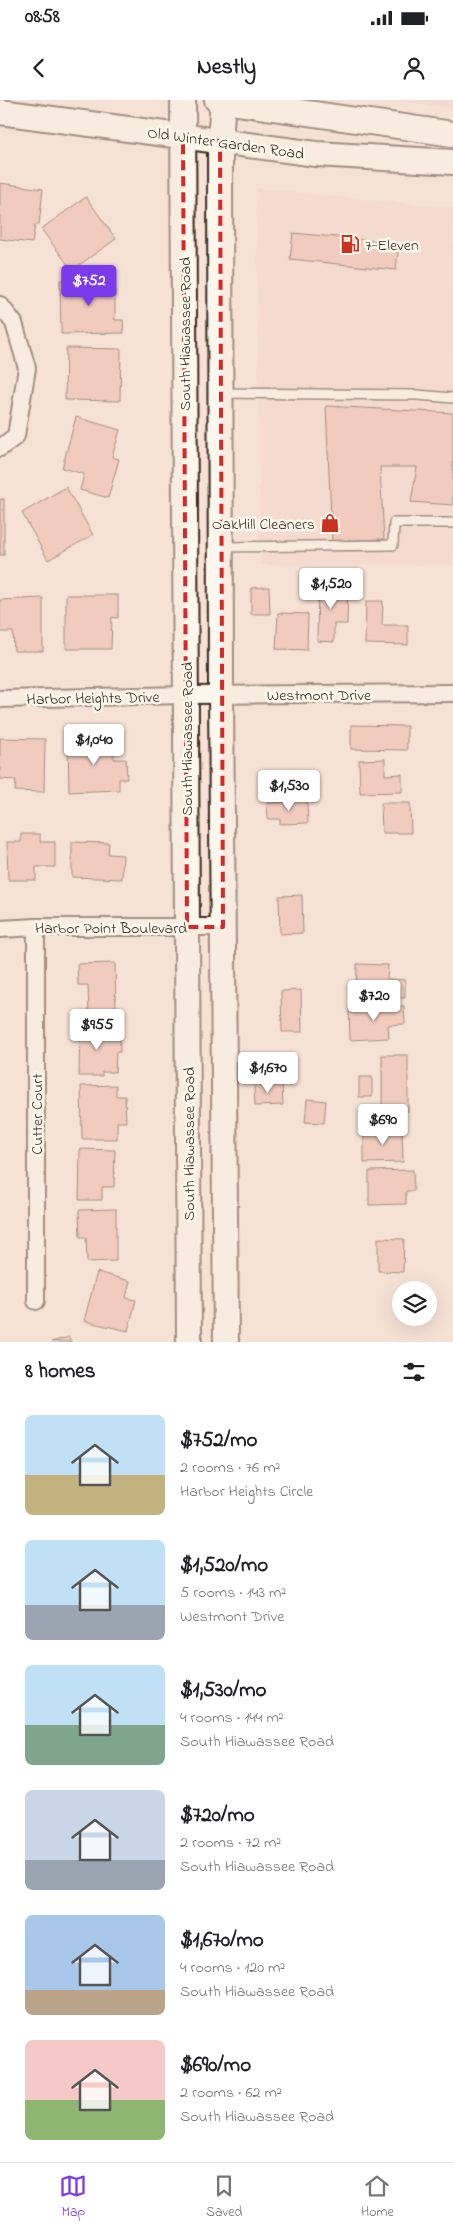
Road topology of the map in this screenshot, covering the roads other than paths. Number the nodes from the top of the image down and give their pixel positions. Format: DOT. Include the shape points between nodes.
graph roads {
  1 [pos="183,100"];
  2 [pos="217,100"];
  3 [pos="223,100"];
  4 [pos="0,112"];
  5 [pos="453,134"];
  6 [pos="183,136"];
  7 [pos="220,141"];
  8 [pos="453,162"];
  9 [pos="0,305"];
  10 [pos="221,393"];
  11 [pos="453,398"];
  12 [pos="0,448"];
  13 [pos="453,523"];
  14 [pos="221,547"];
  15 [pos="453,693"];
  16 [pos="186,695"];
  17 [pos="221,695"];
  18 [pos="0,699"];
  19 [pos="36,927"];
  20 [pos="187,927"];
  21 [pos="223,927"];
  22 [pos="0,929"];
  23 [pos="36,1301"];
  24 [pos="189,1342"];
  25 [pos="226,1342"];
  1 -- 6 [label="street, South Hiawassee Road"];
  2 -- 3 [label="street"];
  3 -- 5 [label="street"];
  3 -- 7 [label="street"];
  4 -- 6 [label="street, Old Winter Garden Road"];
  6 -- 7 [label="street, Old Winter Garden Road"];
  6 -- 16 [label="street, South Hiawassee Road"];
  7 -- 8 [label="street, Old Winter Garden Road" via="316,154"];
  7 -- 10 [label="street"];
  9 -- 12 [label="street" via="14,323 28,368 16,436"];
  10 -- 11 [label="lane" via="417,394"];
  10 -- 14 [label="street"];
  13 -- 14 [label="lane" via="394,523 393,545"];
  14 -- 17 [label="street"];
  15 -- 17 [label="street, Westmont Drive"];
  16 -- 17 [label="street, Westmont Drive"];
  16 -- 18 [label="street, Harbor Heights Drive"];
  16 -- 20 [label="street, South Hiawassee Road"];
  17 -- 21 [label="street"];
  19 -- 20 [label="street, Harbor Point Boulevard"];
  19 -- 22 [label="street, Harbor Point Boulevard"];
  19 -- 23 [label="street, Cutter Court"];
  20 -- 21 [label="street, Harbor Point Boulevard"];
  20 -- 24 [label="street, South Hiawassee Road"];
  21 -- 25 [label="street"];
}
